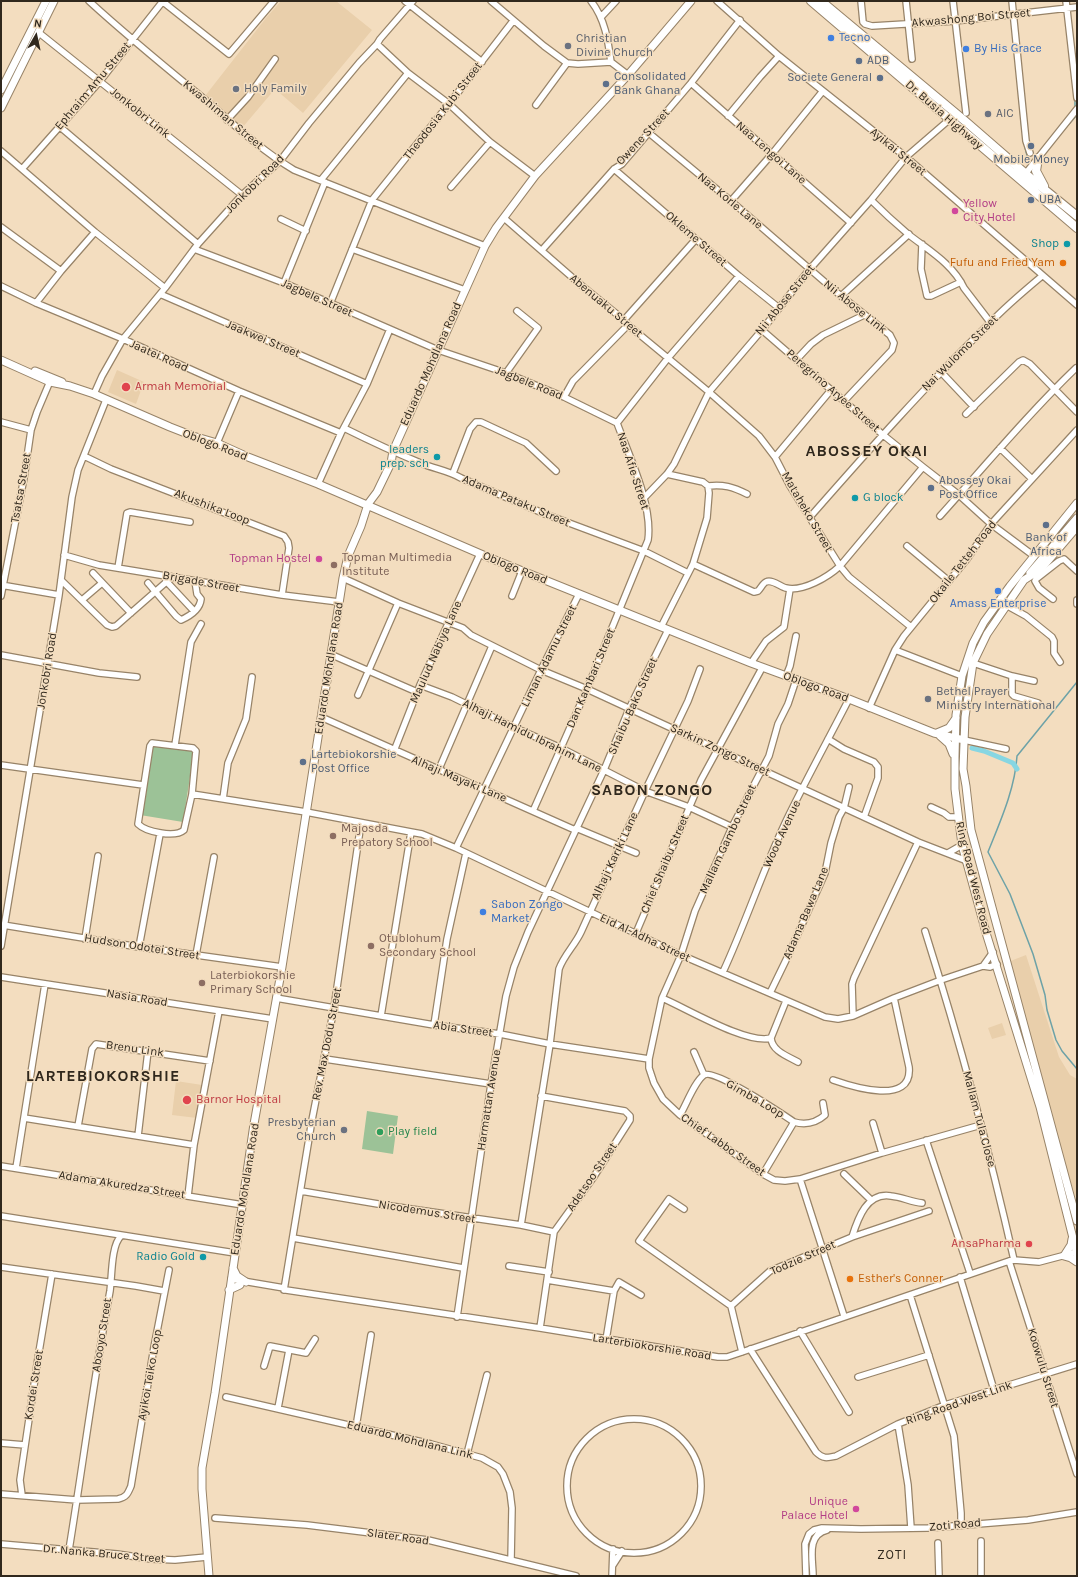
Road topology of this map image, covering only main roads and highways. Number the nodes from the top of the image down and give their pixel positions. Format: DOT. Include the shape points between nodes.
graph roads {
  1 [pos="46,1"];
  2 [pos="54,1"];
  3 [pos="691,1"];
  4 [pos="811,1"];
  5 [pos="821,1"];
  6 [pos="1,90"];
  7 [pos="1,108"];
  8 [pos="1038,158"];
  9 [pos="1051,194"];
  10 [pos="1077,216"];
  11 [pos="1077,228"];
  12 [pos="1,359"];
  13 [pos="1077,503"];
  14 [pos="368,504"];
  15 [pos="1077,508"];
  16 [pos="1077,518"];
  17 [pos="1077,528"];
  18 [pos="1033,566"];
  19 [pos="1024,569"];
  20 [pos="1025,579"];
  21 [pos="956,715"];
  22 [pos="934,733"];
  23 [pos="955,738"];
  24 [pos="964,740"];
  25 [pos="955,758"];
  26 [pos="966,786"];
  27 [pos="1077,1221"];
  28 [pos="1072,1238"];
  29 [pos="1077,1253"];
  30 [pos="1077,1262"];
  31 [pos="232,1268"];
  32 [pos="230,1285"];
  33 [pos="209,1576"];
  1 -- 6 [label="main road"];
  2 -- 7 [label="main road"];
  3 -- 14 [label="main road, Eduardo Mohdlana Road" via="535,176 485,246 392,451 391,463"];
  4 -- 11 [label="highway, Dr. Busia Highway" via="978,143 1017,171 1024,179 1024,184"];
  5 -- 9 [label="highway, Dr. Busia Highway"];
  8 -- 9 [label="highway" via="1036,171"];
  9 -- 10 [label="highway, Dr. Busia Highway"];
  12 -- 14 [label="main road, Oblogo Road"];
  13 -- 19 [label="main road, Ring Road West Road"];
  14 -- 22 [label="main road, Oblogo Road" via="522,571 762,668"];
  14 -- 31 [label="main road, Eduardo Mohdlana Road" via="342,578"];
  15 -- 18 [label="main road"];
  16 -- 18 [label="main road"];
  17 -- 20 [label="main road, Ring Road West Road" via="1041,569"];
  18 -- 19 [label="main road"];
  18 -- 20 [label="main road"];
  19 -- 21 [label="main road, Ring Road West Road" via="984,622 969,651"];
  20 -- 24 [label="main road, Ring Road West Road" via="985,638 973,663"];
  21 -- 22 [label="main road" via="949,728"];
  21 -- 23 [label="main road, Ring Road West Road"];
  22 -- 23 [label="main road, Oblogo Road"];
  22 -- 25 [label="main road" via="945,739"];
  23 -- 24 [label="main road, Oblogo Road"];
  23 -- 25 [label="main road, Ring Road West Road"];
  23 -- 26 [label="main road" via="959,746 960,778"];
  24 -- 26 [label="main road, Ring Road West Road" via="963,769"];
  25 -- 28 [label="main road, Ring Road West Road" via="955,790 962,845 987,936 1040,1107"];
  26 -- 27 [label="main road, Ring Road West Road" via="971,830"];
  28 -- 29 [label="main road, Ring Road West Road"];
  28 -- 30 [label="main road" via="1064,1256"];
  31 -- 32 [label="main road, Eduardo Mohdlana Road"];
  31 -- 32 [label="main road" via="243,1284"];
  32 -- 33 [label="main road, Eduardo Mohdlana Road" via="202,1468"];
}
